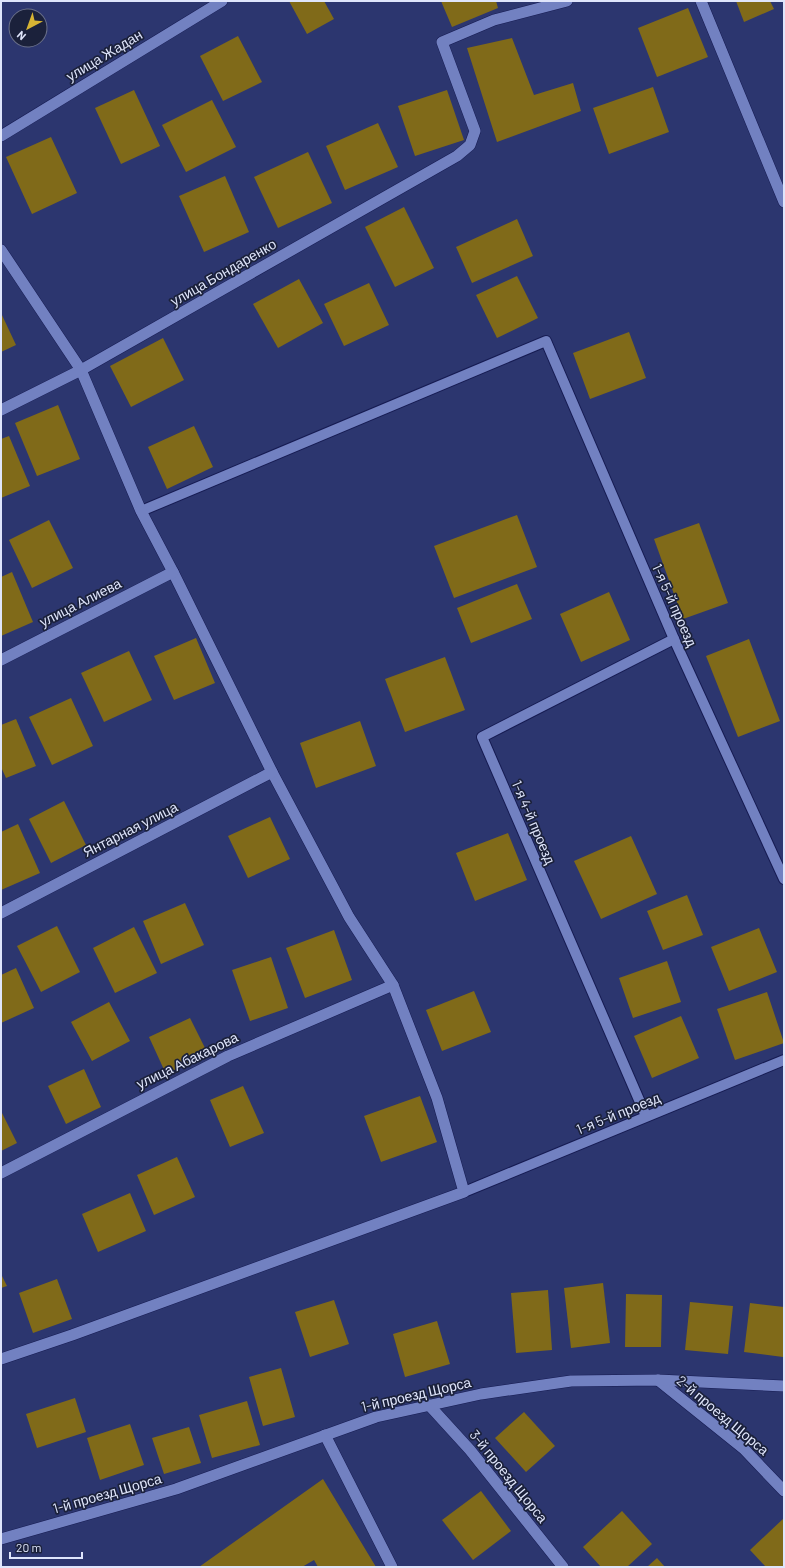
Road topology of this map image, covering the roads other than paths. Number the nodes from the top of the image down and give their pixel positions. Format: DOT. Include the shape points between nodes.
graph roads {
  1 [pos="222,1"];
  2 [pos="567,1"];
  3 [pos="701,1"];
  4 [pos="1,136"];
  5 [pos="784,202"];
  6 [pos="1,250"];
  7 [pos="81,370"];
  8 [pos="1,410"];
  9 [pos="141,511"];
  10 [pos="173,572"];
  11 [pos="674,639"];
  12 [pos="1,660"];
  13 [pos="272,772"];
  14 [pos="784,879"];
  15 [pos="1,913"];
  16 [pos="392,985"];
  17 [pos="784,1060"];
  18 [pos="646,1116"];
  19 [pos="1,1174"];
  20 [pos="464,1192"];
  21 [pos="1,1359"];
  22 [pos="658,1380"];
  23 [pos="784,1386"];
  24 [pos="429,1405"];
  25 [pos="325,1435"];
  26 [pos="784,1491"];
  27 [pos="1,1539"];
  28 [pos="392,1567"];
  29 [pos="563,1567"];
  1 -- 4 [label="street, улица Жадан"];
  2 -- 7 [label="street, улица Бондаренко" via="494,20 442,42 475,131 470,145 457,156"];
  3 -- 5 [label="street"];
  6 -- 7 [label="street"];
  7 -- 8 [label="street, улица Бондаренко"];
  7 -- 9 [label="street"];
  9 -- 10 [label="street"];
  9 -- 11 [label="lane, 1-я 5-й проезд" via="546,341"];
  10 -- 12 [label="street, улица Алиева"];
  10 -- 13 [label="street"];
  11 -- 14 [label="lane, 1-я 5-й проезд"];
  11 -- 18 [label="lane, 1-я 4-й проезд" via="482,737"];
  13 -- 15 [label="street, Янтарная улица"];
  13 -- 16 [label="street" via="349,917"];
  16 -- 19 [label="street, улица Абакарова" via="228,1056"];
  16 -- 20 [label="street" via="437,1098"];
  17 -- 18 [label="lane, 1-я 5-й проезд"];
  18 -- 20 [label="lane, 1-я 5-й проезд"];
  20 -- 21 [label="street" via="72,1336"];
  22 -- 23 [label="street, 1-й проезд Щорса"];
  22 -- 24 [label="street, 1-й проезд Щорса" via="571,1381 481,1394"];
  22 -- 26 [label="street, 2-й проезд Щорса" via="744,1449"];
  24 -- 25 [label="street, 1-й проезд Щорса" via="376,1416"];
  24 -- 29 [label="street, 3-й проезд Щорса" via="470,1450"];
  25 -- 27 [label="street, 1-й проезд Щорса" via="176,1489"];
  25 -- 28 [label="street"];
}
